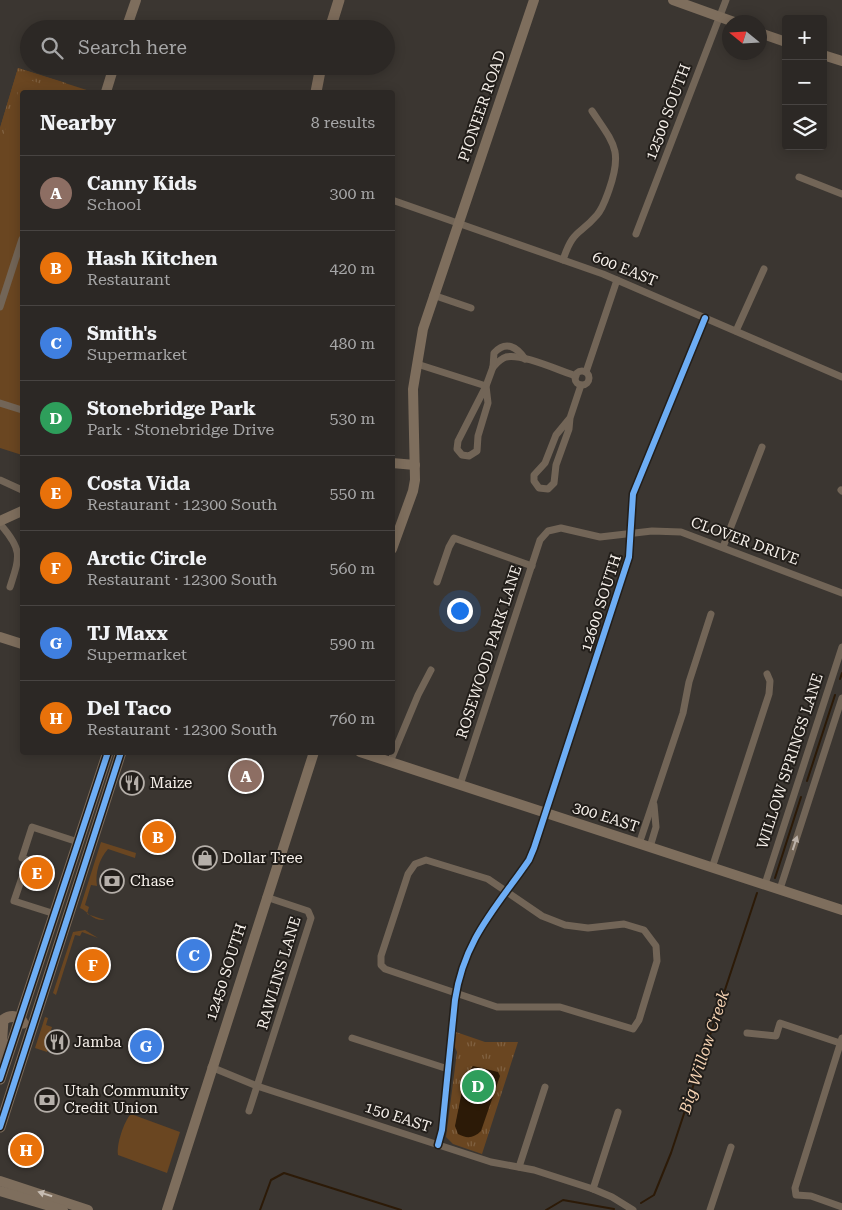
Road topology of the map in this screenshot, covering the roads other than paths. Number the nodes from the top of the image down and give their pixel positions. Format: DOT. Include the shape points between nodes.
graph roads {
  1 [pos="135,0"];
  2 [pos="339,0"];
  3 [pos="534,0"];
  4 [pos="673,0"];
  5 [pos="726,0"];
  6 [pos="720,16"];
  7 [pos="129,20"];
  8 [pos="333,20"];
  9 [pos="767,35"];
  10 [pos="782,41"];
  11 [pos="827,56"];
  12 [pos="842,61"];
  13 [pos="111,75"];
  14 [pos="319,75"];
  15 [pos="107,90"];
  16 [pos="316,90"];
  17 [pos="592,112"];
  18 [pos="800,177"];
  19 [pos="842,194"];
  20 [pos="395,201"];
  21 [pos="458,222"];
  22 [pos="636,234"];
  23 [pos="20,245"];
  24 [pos="563,260"];
  25 [pos="764,269"];
  26 [pos="617,280"];
  27 [pos="433,295"];
  28 [pos="0,307"];
  29 [pos="471,308"];
  30 [pos="705,318"];
  31 [pos="736,331"];
  32 [pos="525,360"];
  33 [pos="417,364"];
  34 [pos="493,367"];
  35 [pos="586,372"];
  36 [pos="576,376"];
  37 [pos="842,377"];
  38 [pos="581,385"];
  39 [pos="486,386"];
  40 [pos="0,403"];
  41 [pos="20,409"];
  42 [pos="570,418"];
  43 [pos="762,448"];
  44 [pos="395,464"];
  45 [pos="415,465"];
  46 [pos="0,480"];
  47 [pos="20,489"];
  48 [pos="20,512"];
  49 [pos="0,522"];
  50 [pos="548,531"];
  51 [pos="631,534"];
  52 [pos="395,541"];
  53 [pos="723,547"];
  54 [pos="532,566"];
  55 [pos="437,582"];
  56 [pos="10,587"];
  57 [pos="842,593"];
  58 [pos="711,614"];
  59 [pos="1,637"];
  60 [pos="20,643"];
  61 [pos="842,646"];
  62 [pos="431,670"];
  63 [pos="767,674"];
  64 [pos="842,698"];
  65 [pos="395,750"];
  66 [pos="107,755"];
  67 [pos="120,755"];
  68 [pos="313,755"];
  69 [pos="369,755"];
  70 [pos="393,755"];
  71 [pos="390,762"];
  72 [pos="460,785"];
  73 [pos="654,802"];
  74 [pos="546,813"];
  75 [pos="78,842"];
  76 [pos="639,844"];
  77 [pos="650,847"];
  78 [pos="712,868"];
  79 [pos="764,884"];
  80 [pos="780,889"];
  81 [pos="506,891"];
  82 [pos="266,897"];
  83 [pos="842,910"];
  84 [pos="54,914"];
  85 [pos="456,994"];
  86 [pos="19,1018"];
  87 [pos="747,1033"];
  88 [pos="352,1038"];
  89 [pos="841,1041"];
  90 [pos="22,1058"];
  91 [pos="211,1068"];
  92 [pos="448,1069"];
  93 [pos="0,1079"];
  94 [pos="257,1086"];
  95 [pos="545,1087"];
  96 [pos="249,1112"];
  97 [pos="618,1112"];
  98 [pos="0,1127"];
  99 [pos="438,1145"];
  100 [pos="731,1146"];
  101 [pos="519,1167"];
  102 [pos="0,1181"];
  103 [pos="593,1189"];
  104 [pos="0,1191"];
  105 [pos="165,1207"];
  106 [pos="842,1207"];
  107 [pos="63,1210"];
  108 [pos="88,1210"];
  109 [pos="633,1210"];
  110 [pos="710,1210"];
  1 -- 7 [label="street"];
  2 -- 8 [label="main road"];
  3 -- 21 [label="street, PIONEER ROAD"];
  4 -- 6 [label="street"];
  5 -- 6 [label="street, 12500 SOUTH"];
  6 -- 22 [label="street, 12500 SOUTH"];
  9 -- 10 [label="street"];
  11 -- 12 [label="street"];
  13 -- 15 [label="street"];
  14 -- 16 [label="main road"];
  17 -- 24 [label="street" via="613,144 616,168 600,211 571,239"];
  18 -- 19 [label="street"];
  20 -- 21 [label="street, 600 EAST"];
  21 -- 24 [label="street, 600 EAST"];
  21 -- 27 [label="street, PIONEER ROAD"];
  23 -- 28 [label="street"];
  24 -- 26 [label="street, 600 EAST"];
  25 -- 31 [label="street"];
  26 -- 30 [label="street, 600 EAST"];
  26 -- 35 [label="street"];
  27 -- 29 [label="street"];
  27 -- 33 [label="street, PIONEER ROAD"];
  30 -- 31 [label="street, 600 EAST"];
  30 -- 51 [label="street, 12600 SOUTH" via="635,487"];
  31 -- 37 [label="street, 600 EAST"];
  32 -- 34 [label="street" via="506,357"];
  32 -- 34 [label="street" via="515,347 505,346 494,352"];
  32 -- 36 [label="street"];
  33 -- 39 [label="street"];
  33 -- 45 [label="street, PIONEER ROAD" via="413,390"];
  34 -- 39 [label="street"];
  35 -- 36 [label="street" via="581,371"];
  35 -- 38 [label="street" via="589,380"];
  36 -- 38 [label="street"];
  38 -- 42 [label="street"];
  39 -- 39 [label="street" via="488,403 477,451 469,456 462,455 457,449 458,441"];
  40 -- 41 [label="street"];
  42 -- 42 [label="street" via="570,429 556,465 554,483 548,489 539,488 534,475 545,463 556,435"];
  43 -- 53 [label="street"];
  44 -- 45 [label="street"];
  45 -- 52 [label="street, PIONEER ROAD" via="413,491"];
  46 -- 47 [label="street"];
  48 -- 49 [label="street"];
  49 -- 56 [label="street" via="18,550"];
  50 -- 51 [label="street, CLOVER DRIVE" via="560,528 600,537"];
  50 -- 54 [label="street, ROSEWOOD PARK LANE" via="542,536"];
  51 -- 53 [label="street, CLOVER DRIVE" via="672,531"];
  51 -- 74 [label="street, 12600 SOUTH" via="629,558"];
  53 -- 57 [label="street, CLOVER DRIVE"];
  54 -- 55 [label="street" via="454,538"];
  54 -- 72 [label="street, ROSEWOOD PARK LANE"];
  58 -- 73 [label="street"];
  59 -- 60 [label="street"];
  61 -- 79 [label="street, WILLOW SPRINGS LANE"];
  62 -- 65 [label="street"];
  63 -- 78 [label="street" via="770,680 768,694"];
  80 -- 64 [label="street, WILLOW SPRINGS LANE, one-way"];
  66 -- 75 [label="main road"];
  67 -- 90 [label="main road"];
  68 -- 82 [label="street, 12450 SOUTH"];
  69 -- 71 [label="street, 300 EAST"];
  70 -- 71 [label="street"];
  71 -- 72 [label="street, 300 EAST"];
  72 -- 74 [label="street, 300 EAST"];
  73 -- 76 [label="street"];
  73 -- 77 [label="street" via="656,828"];
  74 -- 76 [label="street, 300 EAST"];
  74 -- 81 [label="street, 12600 SOUTH" via="532,854"];
  75 -- 84 [label="main road"];
  75 -- 84 [label="street" via="32,827 22,858 28,860 14,901"];
  76 -- 77 [label="street, 300 EAST"];
  77 -- 78 [label="street, 300 EAST"];
  78 -- 79 [label="street, 300 EAST"];
  79 -- 80 [label="street, 300 EAST"];
  80 -- 83 [label="street, 300 EAST"];
  81 -- 85 [label="street, 12600 SOUTH" via="479,930"];
  81 -- 85 [label="street" via="488,879 433,861 419,862 408,874 381,965 390,972"];
  81 -- 85 [label="street" via="542,916 565,925 588,928 631,924 649,934 656,946 657,962 639,1020 633,1029 560,1007 503,1008"];
  82 -- 91 [label="street, 12450 SOUTH"];
  82 -- 94 [label="street, RAWLINS LANE" via="308,911 311,918"];
  84 -- 86 [label="main road"];
  85 -- 92 [label="street, 12600 SOUTH"];
  86 -- 90 [label="main road" via="23,1025"];
  86 -- 93 [label="main road" via="6,1018 2,1024"];
  87 -- 89 [label="street" via="776,1036 780,1023"];
  88 -- 92 [label="street"];
  89 -- 106 [label="street" via="795,1181 796,1195 811,1196"];
  90 -- 98 [label="main road"];
  91 -- 94 [label="street, 150 EAST"];
  91 -- 105 [label="street, 12450 SOUTH"];
  92 -- 99 [label="street, 12600 SOUTH"];
  94 -- 96 [label="street, RAWLINS LANE"];
  94 -- 99 [label="street, 150 EAST"];
  95 -- 101 [label="street"];
  97 -- 103 [label="street"];
  99 -- 101 [label="street, 150 EAST" via="491,1162"];
  100 -- 110 [label="street"];
  101 -- 103 [label="street, 150 EAST"];
  108 -- 102 [label="street, one-way"];
  103 -- 109 [label="street, 150 EAST" via="612,1196"];
  104 -- 107 [label="street"];
}
